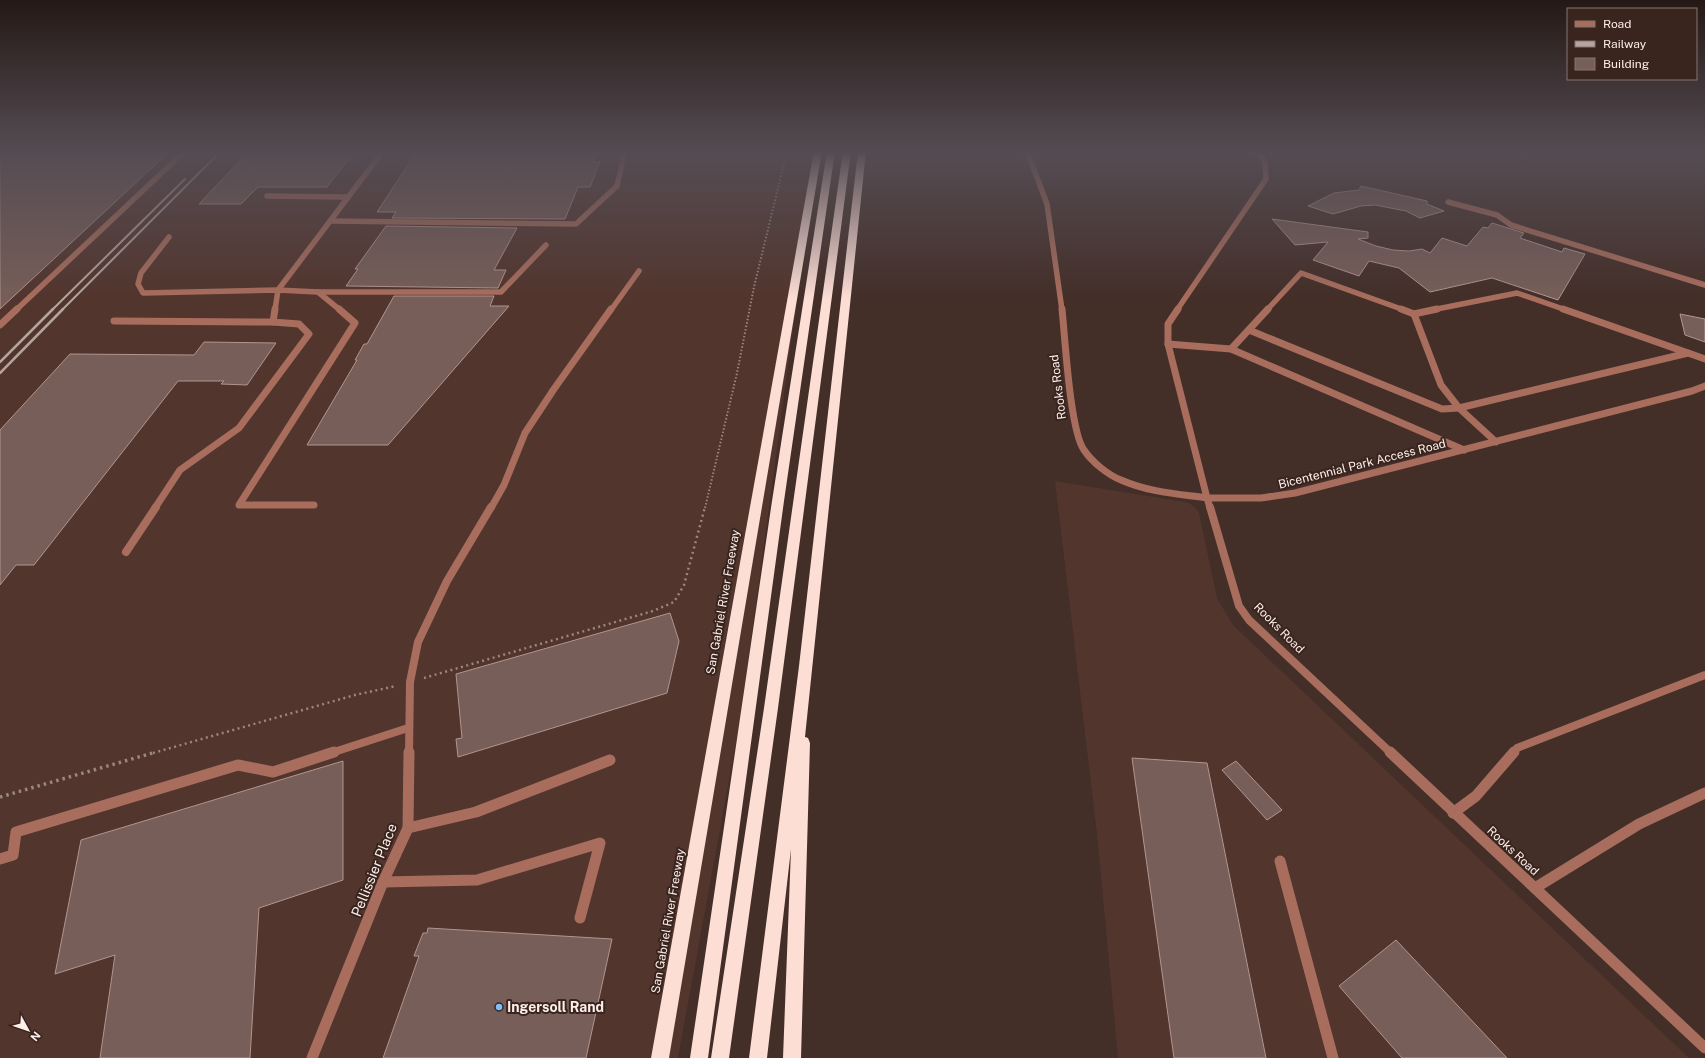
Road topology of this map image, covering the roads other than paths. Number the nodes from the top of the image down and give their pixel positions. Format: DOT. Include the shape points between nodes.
graph roads {
  1 [pos="133,200"];
  2 [pos="345,200"];
  3 [pos="601,200"];
  4 [pos="809,200"];
  5 [pos="824,200"];
  6 [pos="840,200"];
  7 [pos="857,200"];
  8 [pos="1046,200"];
  9 [pos="1251,200"];
  10 [pos="1448,202"];
  11 [pos="330,221"];
  12 [pos="168,237"];
  13 [pos="546,245"];
  14 [pos="639,271"];
  15 [pos="1705,285"];
  16 [pos="278,290"];
  17 [pos="318,292"];
  18 [pos="1414,314"];
  19 [pos="114,321"];
  20 [pos="273,322"];
  21 [pos="0,325"];
  22 [pos="1249,330"];
  23 [pos="1168,344"];
  24 [pos="1231,350"];
  25 [pos="1689,353"];
  26 [pos="1705,359"];
  27 [pos="1705,386"];
  28 [pos="1459,408"];
  29 [pos="1496,442"];
  30 [pos="1464,450"];
  31 [pos="1207,498"];
  32 [pos="314,505"];
  33 [pos="126,552"];
  34 [pos="806,666"];
  35 [pos="1705,675"];
  36 [pos="408,728"];
  37 [pos="610,760"];
  38 [pos="1705,792"];
  39 [pos="1453,813"];
  40 [pos="408,828"];
  41 [pos="0,859"];
  42 [pos="1280,860"];
  43 [pos="383,882"];
  44 [pos="1535,888"];
  45 [pos="580,918"];
  46 [pos="1705,1048"];
  47 [pos="312,1058"];
  48 [pos="660,1058"];
  49 [pos="699,1058"];
  50 [pos="720,1058"];
  51 [pos="758,1058"];
  52 [pos="792,1058"];
  53 [pos="1333,1058"];
  1 -- 21 [label="street"];
  2 -- 11 [label="street"];
  3 -- 11 [label="street" via="576,224"];
  4 -- 48 [label="highway, San Gabriel River Freeway"];
  5 -- 49 [label="highway"];
  6 -- 50 [label="highway"];
  7 -- 34 [label="highway"];
  8 -- 31 [label="street, Rooks Road" via="1075,423 1083,449 1098,466 1120,480 1148,489"];
  9 -- 23 [label="street" via="1168,324"];
  10 -- 15 [label="street" via="1497,215 1511,225"];
  11 -- 16 [label="street"];
  12 -- 16 [label="street" via="141,273 138,284 143,293"];
  13 -- 17 [label="street" via="501,292"];
  14 -- 36 [label="street, Pellissier Place" via="525,433 504,485 447,581 418,642 410,682"];
  16 -- 17 [label="street"];
  16 -- 20 [label="street"];
  17 -- 32 [label="street" via="355,323 239,505"];
  18 -- 22 [label="street" via="1301,273"];
  18 -- 25 [label="street" via="1517,293"];
  18 -- 28 [label="street" via="1441,385"];
  19 -- 20 [label="street"];
  20 -- 33 [label="street" via="299,324 309,334 239,428 180,470"];
  22 -- 24 [label="street"];
  22 -- 28 [label="street" via="1442,408"];
  23 -- 24 [label="street"];
  23 -- 31 [label="street"];
  24 -- 30 [label="street"];
  25 -- 26 [label="street"];
  25 -- 28 [label="street"];
  27 -- 29 [label="street, Bicentennial Park Access Road"];
  28 -- 29 [label="street"];
  29 -- 30 [label="street, Bicentennial Park Access Road"];
  30 -- 31 [label="street, Bicentennial Park Access Road" via="1295,493 1261,498"];
  31 -- 39 [label="street, Rooks Road" via="1239,606 1249,620"];
  34 -- 51 [label="highway"];
  34 -- 52 [label="highway"];
  35 -- 39 [label="street" via="1517,748 1476,796"];
  36 -- 40 [label="street, Pellissier Place"];
  36 -- 41 [label="street" via="273,772 238,765 16,832 13,855"];
  37 -- 40 [label="street" via="476,812"];
  38 -- 44 [label="street" via="1674,805"];
  39 -- 44 [label="street, Rooks Road"];
  40 -- 43 [label="street, Pellissier Place"];
  42 -- 53 [label="street"];
  43 -- 45 [label="street" via="477,880 600,844"];
  43 -- 47 [label="street, Pellissier Place"];
  44 -- 46 [label="street, Rooks Road"];
}
